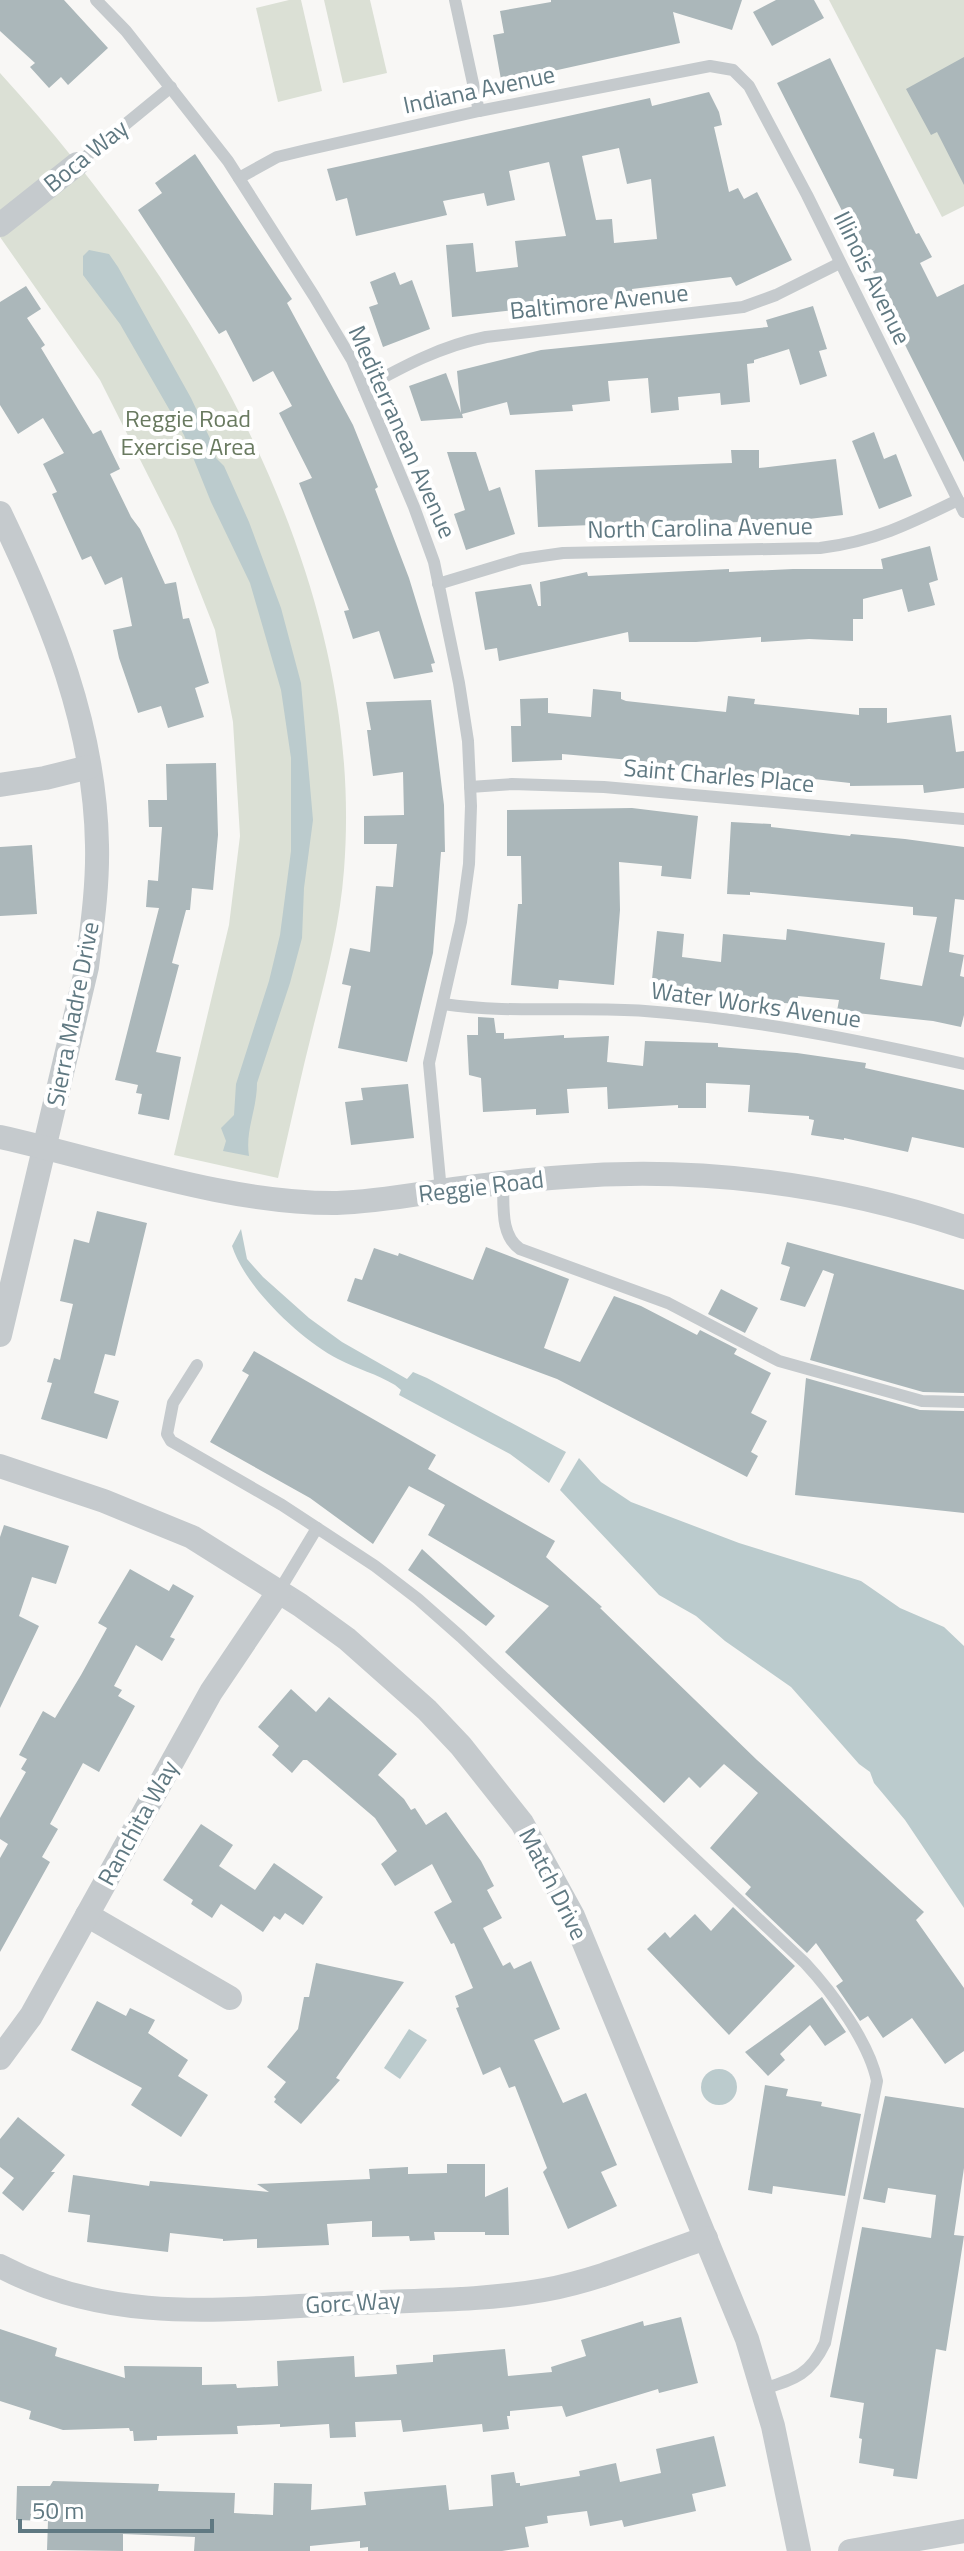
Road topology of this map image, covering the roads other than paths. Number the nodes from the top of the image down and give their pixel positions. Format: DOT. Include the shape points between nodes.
graph roads {
  1 [pos="96,0"];
  2 [pos="455,0"];
  3 [pos="733,70"];
  4 [pos="171,87"];
  5 [pos="479,111"];
  6 [pos="77,164"];
  7 [pos="239,178"];
  8 [pos="0,225"];
  9 [pos="840,263"];
  10 [pos="364,388"];
  11 [pos="961,506"];
  12 [pos="0,513"];
  13 [pos="438,584"];
  14 [pos="89,767"];
  15 [pos="0,785"];
  16 [pos="470,787"];
  17 [pos="964,819"];
  18 [pos="443,1004"];
  19 [pos="964,1064"];
  20 [pos="0,1137"];
  21 [pos="44,1148"];
  22 [pos="503,1183"];
  23 [pos="441,1191"];
  24 [pos="964,1227"];
  25 [pos="0,1335"];
  26 [pos="197,1365"];
  27 [pos="964,1402"];
  28 [pos="0,1466"];
  29 [pos="317,1528"];
  30 [pos="279,1591"];
  31 [pos="87,1915"];
  32 [pos="230,1998"];
  33 [pos="0,2058"];
  34 [pos="706,2238"];
  35 [pos="0,2266"];
  36 [pos="763,2389"];
  37 [pos="964,2531"];
  38 [pos="799,2551"];
  39 [pos="850,2551"];
  1 -- 4 [label="lane, Mediterranean Avenue"];
  2 -- 5 [label="lane"];
  3 -- 5 [label="lane, Indiana Avenue" via="710,66"];
  3 -- 9 [label="lane, Illinois Avenue" via="749,86"];
  4 -- 6 [label="lane, Boca Way"];
  4 -- 7 [label="lane, Mediterranean Avenue"];
  5 -- 7 [label="lane, Indiana Avenue" via="277,157"];
  6 -- 8 [label="street, Boca Way"];
  7 -- 10 [label="lane, Mediterranean Avenue" via="322,309"];
  9 -- 10 [label="lane, Baltimore Avenue" via="743,307 456,343"];
  9 -- 11 [label="lane, Illinois Avenue"];
  10 -- 13 [label="lane, Mediterranean Avenue" via="414,507"];
  11 -- 13 [label="lane, North Carolina Avenue" via="852,544 563,553 521,559"];
  12 -- 14 [label="street, Sierra Madre Drive" via="52,626 70,678"];
  13 -- 16 [label="lane, Mediterranean Avenue" via="459,683"];
  14 -- 15 [label="street"];
  14 -- 21 [label="street, Sierra Madre Drive" via="97,846 94,911 87,967"];
  16 -- 17 [label="lane, Saint Charles Place" via="604,787"];
  16 -- 18 [label="lane, Mediterranean Avenue" via="467,879"];
  18 -- 19 [label="lane, Water Works Avenue" via="709,1017 868,1042"];
  18 -- 23 [label="lane, Mediterranean Avenue" via="429,1063"];
  20 -- 21 [label="street, Reggie Road"];
  21 -- 23 [label="street, Reggie Road" via="296,1201 337,1203"];
  21 -- 25 [label="street, Sierra Madre Drive"];
  22 -- 23 [label="street, Reggie Road"];
  22 -- 24 [label="street, Reggie Road" via="616,1174 776,1183"];
  22 -- 27 [label="lane" via="506,1233 520,1249 668,1303 779,1361 922,1401"];
  26 -- 29 [label="lane" via="173,1403 167,1434 171,1441"];
  28 -- 30 [label="street, Match Drive" via="192,1537"];
  29 -- 30 [label="lane"];
  29 -- 36 [label="lane" via="375,1566 473,1648 805,1963 864,2046 877,2081 825,2343 804,2373"];
  30 -- 31 [label="street, Ranchita Way" via="211,1692"];
  30 -- 34 [label="street, Match Drive" via="347,1639 427,1710 522,1823 573,1916"];
  31 -- 32 [label="street"];
  31 -- 33 [label="street, Ranchita Way" via="31,2016"];
  34 -- 35 [label="street, Gorc Way" via="544,2290 199,2310 105,2304 26,2280"];
  34 -- 36 [label="street, Match Drive"];
  36 -- 38 [label="street, Match Drive"];
  37 -- 39 [label="street"];
}
